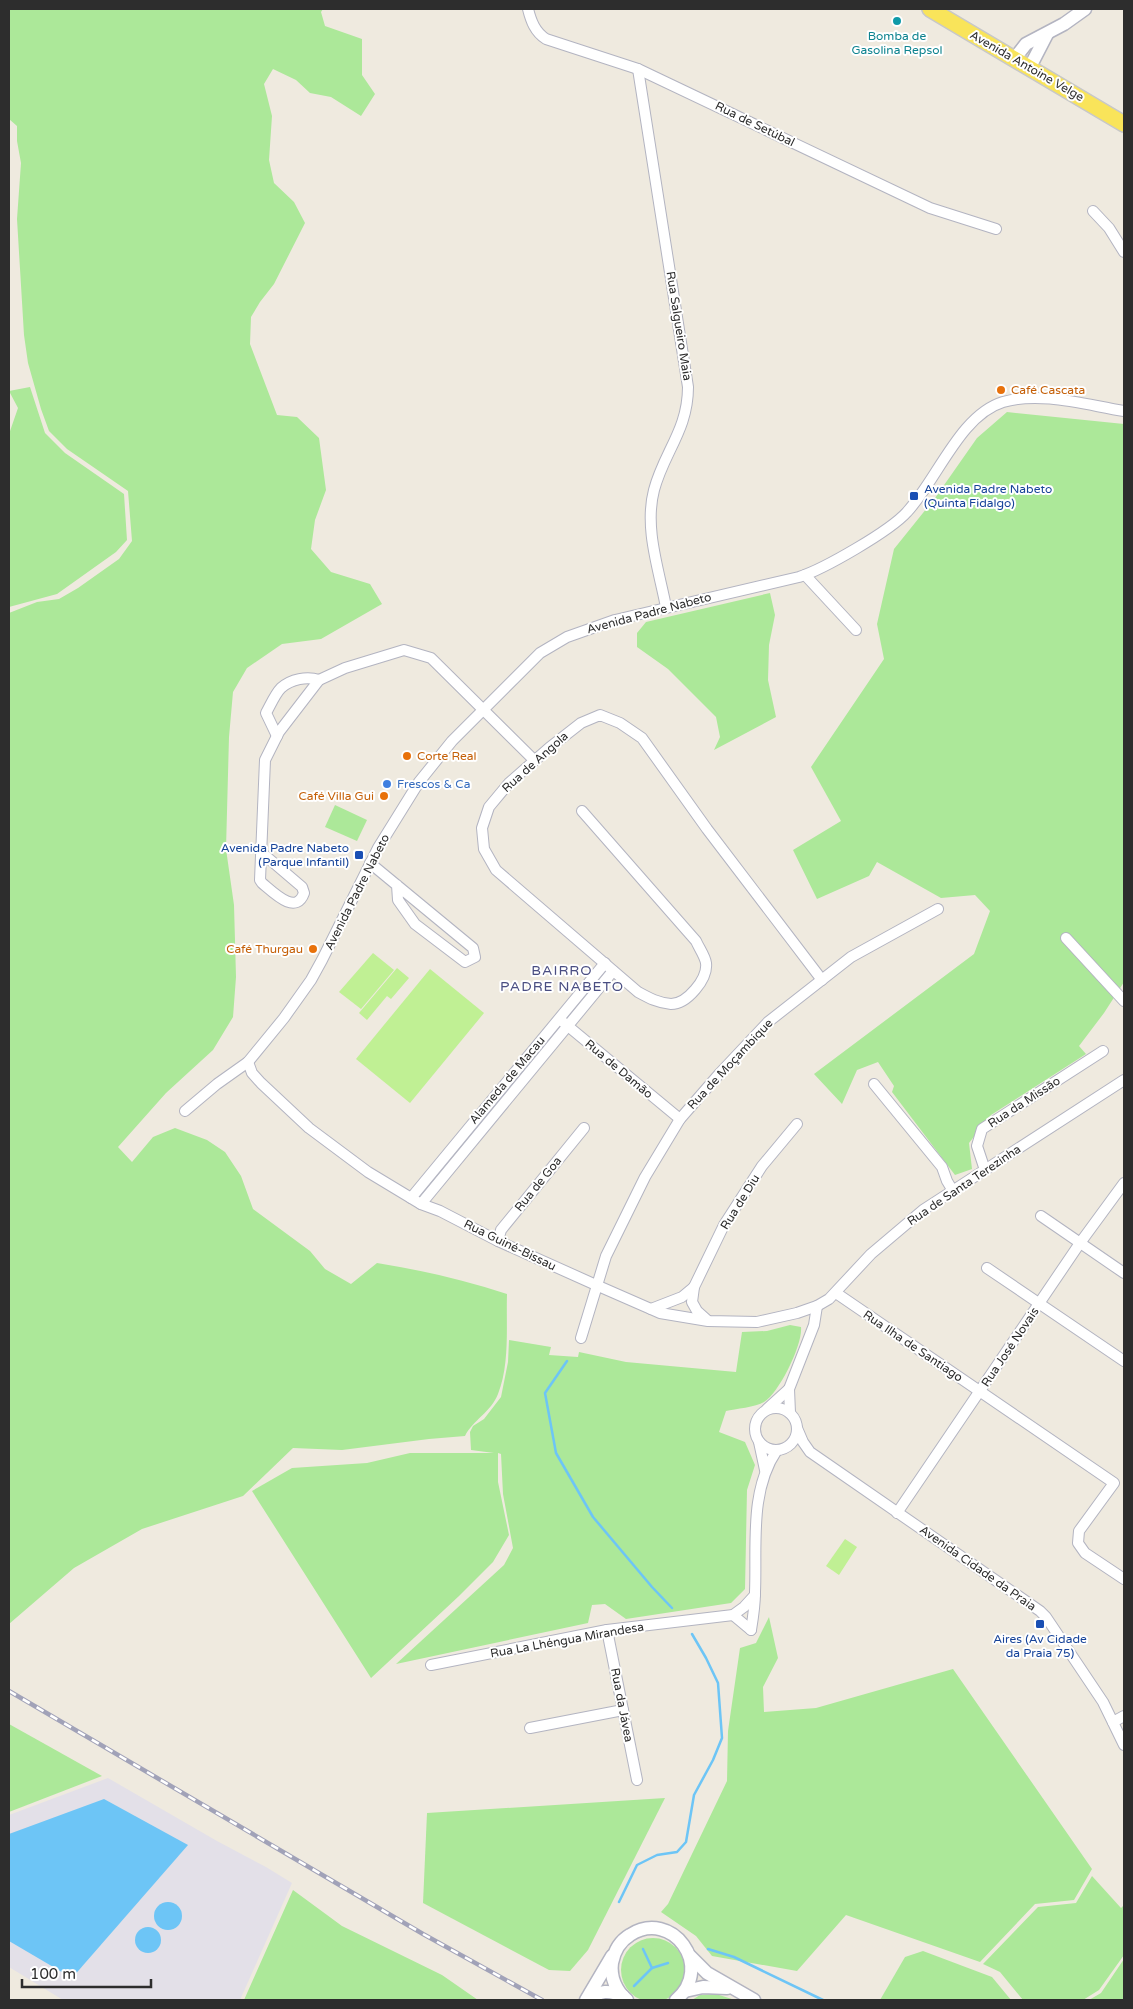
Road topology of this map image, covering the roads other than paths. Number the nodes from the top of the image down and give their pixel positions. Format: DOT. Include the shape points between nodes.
graph roads {
  1 [pos="528,9"];
  2 [pos="930,9"];
  3 [pos="1085,9"];
  4 [pos="1047,34"];
  5 [pos="1015,58"];
  6 [pos="1030,67"];
  7 [pos="638,69"];
  8 [pos="1124,124"];
  9 [pos="1093,211"];
  10 [pos="996,229"];
  11 [pos="1124,252"];
  12 [pos="1124,411"];
  13 [pos="806,575"];
  14 [pos="666,607"];
  15 [pos="856,630"];
  16 [pos="320,680"];
  17 [pos="484,709"];
  18 [pos="278,736"];
  19 [pos="534,760"];
  20 [pos="582,811"];
  21 [pos="262,852"];
  22 [pos="370,863"];
  23 [pos="397,885"];
  24 [pos="938,909"];
  25 [pos="1066,938"];
  26 [pos="605,963"];
  27 [pos="613,971"];
  28 [pos="822,980"];
  29 [pos="1124,1001"];
  30 [pos="559,1018"];
  31 [pos="568,1026"];
  32 [pos="1103,1051"];
  33 [pos="248,1062"];
  34 [pos="1124,1080"];
  35 [pos="874,1084"];
  36 [pos="185,1111"];
  37 [pos="680,1119"];
  38 [pos="797,1124"];
  39 [pos="584,1128"];
  40 [pos="985,1170"];
  41 [pos="1123,1187"];
  42 [pos="953,1191"];
  43 [pos="410,1198"];
  44 [pos="421,1204"];
  45 [pos="1041,1216"];
  46 [pos="498,1241"];
  47 [pos="1080,1243"];
  48 [pos="987,1268"];
  49 [pos="1124,1273"];
  50 [pos="596,1285"];
  51 [pos="694,1288"];
  52 [pos="836,1293"];
  53 [pos="1039,1303"];
  54 [pos="817,1306"];
  55 [pos="651,1308"];
  56 [pos="708,1320"];
  57 [pos="581,1338"];
  58 [pos="1124,1361"];
  59 [pos="789,1389"];
  60 [pos="980,1392"];
  61 [pos="767,1410"];
  62 [pos="790,1413"];
  63 [pos="797,1428"];
  64 [pos="759,1442"];
  65 [pos="782,1449"];
  66 [pos="810,1452"];
  67 [pos="765,1470"];
  68 [pos="897,1513"];
  69 [pos="1124,1579"];
  70 [pos="755,1595"];
  71 [pos="733,1615"];
  72 [pos="607,1630"];
  73 [pos="431,1665"];
  74 [pos="623,1710"];
  75 [pos="1124,1716"];
  76 [pos="1113,1722"];
  77 [pos="530,1728"];
  78 [pos="1124,1745"];
  79 [pos="637,1780"];
  80 [pos="616,1950"];
  81 [pos="690,1956"];
  82 [pos="685,1990"];
  83 [pos="734,1990"];
  84 [pos="625,1999"];
  85 [pos="587,2000"];
  86 [pos="676,2000"];
  87 [pos="754,2000"];
  1 -- 7 [label="street, Rua de Setúbal" via="536,31 546,39"];
  2 -- 5 [label="main road, Avenida Antoine Velge"];
  3 -- 4 [label="street"];
  4 -- 5 [label="street" via="1026,44"];
  4 -- 6 [label="street"];
  5 -- 6 [label="main road, Avenida Antoine Velge"];
  6 -- 8 [label="main road, Avenida Antoine Velge"];
  7 -- 10 [label="street, Rua de Setúbal" via="930,208"];
  7 -- 14 [label="street, Rua Salgueiro Maia" via="688,386 684,423 655,484 651,504 651,532"];
  9 -- 11 [label="street" via="1109,228"];
  12 -- 13 [label="street, Avenida Padre Nabeto" via="1035,399 1003,402 987,409 967,426 903,517"];
  13 -- 14 [label="street, Avenida Padre Nabeto"];
  13 -- 15 [label="street"];
  14 -- 17 [label="street, Avenida Padre Nabeto" via="579,632 552,644"];
  16 -- 17 [label="street" via="345,668 404,650 431,658"];
  16 -- 18 [label="street"];
  16 -- 18 [label="street" via="311,677 296,680 280,689 266,713"];
  17 -- 19 [label="street"];
  17 -- 22 [label="street, Avenida Padre Nabeto" via="452,741 419,782"];
  18 -- 21 [label="street" via="265,760"];
  19 -- 26 [label="street, Rua de Angola" via="509,782 489,807 482,828 484,849 496,870"];
  19 -- 28 [label="street, Rua de Angola" via="581,723 600,715 620,723 642,738"];
  20 -- 27 [label="street, Rua de Angola" via="696,941 706,962 704,975 697,986 687,997 673,1004 655,1002"];
  21 -- 21 [label="street" via="302,887 304,893 300,900 293,904 287,902 262,883 259,878"];
  22 -- 23 [label="street"];
  22 -- 33 [label="street, Avenida Padre Nabeto" via="311,980"];
  23 -- 23 [label="street" via="398,900 416,924 465,962 475,957 473,948"];
  24 -- 28 [label="street, Rua de Moçambique" via="851,956"];
  25 -- 29 [label="street"];
  26 -- 27 [label="street, Rua de Angola"];
  26 -- 30 [label="street, Alameda de Macau"];
  27 -- 31 [label="street, Alameda de Macau"];
  28 -- 37 [label="street, Rua de Moçambique" via="768,1022"];
  30 -- 31 [label="street, Rua de Damão"];
  30 -- 43 [label="street, Alameda de Macau"];
  31 -- 37 [label="street, Rua de Damão"];
  31 -- 44 [label="street, Alameda de Macau"];
  32 -- 40 [label="street, Rua da Missão" via="982,1129 976,1146"];
  33 -- 36 [label="street, Avenida Padre Nabeto"];
  33 -- 43 [label="street, Rua Guiné-Bissau" via="252,1074 308,1128"];
  34 -- 40 [label="street, Rua de Santa Terezinha"];
  35 -- 42 [label="street" via="942,1167"];
  37 -- 50 [label="street, Rua de Moçambique" via="645,1177 606,1256"];
  38 -- 51 [label="street, Rua de Diu" via="762,1166 724,1225"];
  39 -- 46 [label="street, Rua de Goa" via="501,1230"];
  40 -- 42 [label="street, Rua de Santa Terezinha"];
  41 -- 47 [label="street, Rua José Novais"];
  42 -- 52 [label="street, Rua de Santa Terezinha" via="923,1210 870,1254"];
  43 -- 44 [label="street, Rua Guiné-Bissau"];
  44 -- 46 [label="street, Rua Guiné-Bissau"];
  45 -- 47 [label="street"];
  46 -- 50 [label="street, Rua Guiné-Bissau"];
  47 -- 49 [label="street"];
  47 -- 53 [label="street, Rua José Novais"];
  48 -- 53 [label="street"];
  50 -- 55 [label="street, Rua Guiné-Bissau"];
  50 -- 57 [label="street, Rua de Moçambique"];
  51 -- 55 [label="street" via="682,1297"];
  51 -- 56 [label="street" via="692,1302"];
  52 -- 54 [label="street, Rua de Santa Terezinha"];
  52 -- 60 [label="street, Rua Ilha de Santiago"];
  53 -- 58 [label="street"];
  53 -- 60 [label="street, Rua José Novais"];
  54 -- 56 [label="street, Rua Guiné-Bissau" via="757,1322"];
  54 -- 59 [label="street" via="814,1325"];
  55 -- 56 [label="street, Rua Guiné-Bissau"];
  59 -- 61 [label="street"];
  59 -- 62 [label="street"];
  60 -- 68 [label="street, Rua José Novais"];
  60 -- 69 [label="street, Rua Ilha de Santiago" via="1114,1483 1077,1537 1080,1548"];
  61 -- 62 [label="street" via="783,1409"];
  61 -- 64 [label="street" via="756,1422 754,1430"];
  62 -- 63 [label="street"];
  63 -- 65 [label="street" via="796,1436"];
  63 -- 66 [label="street, Avenida Cidade da Praia"];
  64 -- 65 [label="street" via="768,1449"];
  64 -- 67 [label="street"];
  65 -- 66 [label="street, Avenida Cidade da Praia"];
  65 -- 67 [label="street"];
  66 -- 68 [label="street, Avenida Cidade da Praia"];
  67 -- 70 [label="street" via="755,1539"];
  68 -- 76 [label="street, Avenida Cidade da Praia" via="1040,1611"];
  70 -- 71 [label="street"];
  70 -- 71 [label="street" via="751,1630"];
  71 -- 72 [label="street, Rua La Lhéngua Mirandesa"];
  72 -- 73 [label="street, Rua La Lhéngua Mirandesa"];
  72 -- 74 [label="street, Rua da Jávea"];
  74 -- 77 [label="street"];
  74 -- 79 [label="street, Rua da Jávea"];
  75 -- 76 [label="street"];
  76 -- 78 [label="street, Avenida Cidade da Praia"];
  80 -- 81 [label="street" via="633,1934 655,1929 677,1937"];
  80 -- 84 [label="street" via="612,1974"];
  80 -- 85 [label="street"];
  81 -- 82 [label="street" via="692,1970"];
  81 -- 83 [label="street" via="707,1973"];
  82 -- 83 [label="street" via="710,1987"];
  82 -- 86 [label="street"];
  83 -- 87 [label="street"];
  84 -- 85 [label="street" via="606,1991"];
}
